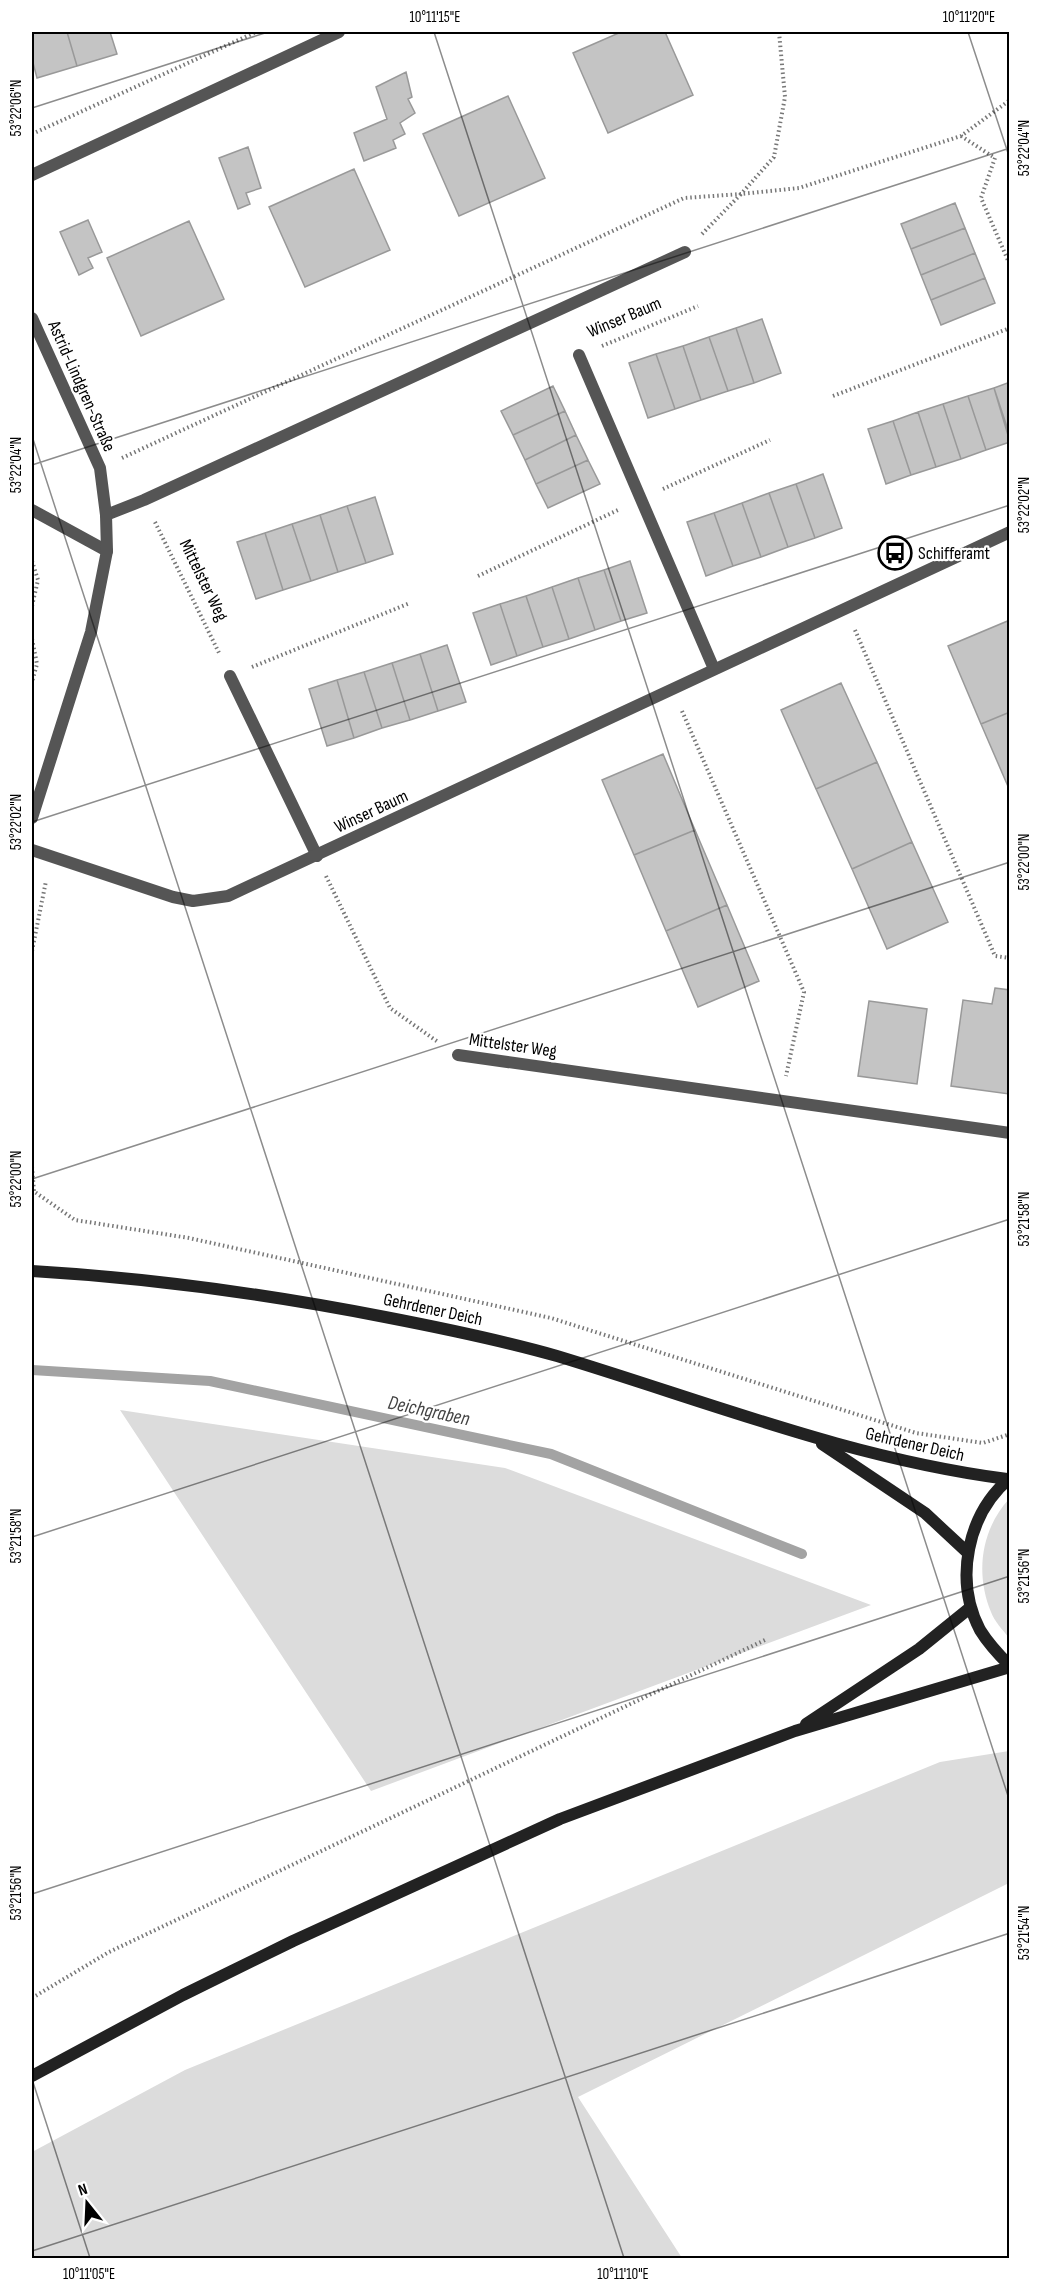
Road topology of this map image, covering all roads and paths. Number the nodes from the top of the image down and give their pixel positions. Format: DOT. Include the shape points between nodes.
graph roads {
  1 [pos="256,32"];
  2 [pos="339,32"];
  3 [pos="779,32"];
  4 [pos="1010,100"];
  5 [pos="32,134"];
  6 [pos="961,136"];
  7 [pos="32,175"];
  8 [pos="741,194"];
  9 [pos="685,252"];
  10 [pos="1010,265"];
  11 [pos="698,306"];
  12 [pos="32,318"];
  13 [pos="1010,328"];
  14 [pos="579,355"];
  15 [pos="833,396"];
  16 [pos="100,468"];
  17 [pos="144,500"];
  18 [pos="32,510"];
  19 [pos="106,515"];
  20 [pos="1010,532"];
  21 [pos="107,551"];
  22 [pos="32,561"];
  23 [pos="410,603"];
  24 [pos="32,606"];
  25 [pos="845,607"];
  26 [pos="32,639"];
  27 [pos="714,669"];
  28 [pos="230,676"];
  29 [pos="32,682"];
  30 [pos="672,688"];
  31 [pos="32,818"];
  32 [pos="32,850"];
  33 [pos="52,856"];
  34 [pos="317,856"];
  35 [pos="32,951"];
  36 [pos="1010,958"];
  37 [pos="458,1055"];
  38 [pos="781,1101"];
  39 [pos="1010,1133"];
  40 [pos="32,1167"];
  41 [pos="32,1190"];
  42 [pos="32,1271"];
  43 [pos="816,1440"];
  44 [pos="1008,1478"];
  45 [pos="967,1552"];
  46 [pos="971,1607"];
  47 [pos="767,1639"];
  48 [pos="1010,1666"];
  49 [pos="795,1731"];
  50 [pos="32,1998"];
  51 [pos="32,2076"];
  1 -- 5 [label="path"];
  2 -- 7 [label="street"];
  3 -- 8 [label="path" via="785,98 774,157"];
  4 -- 6 [label="path"];
  6 -- 8 [label="path" via="799,188"];
  6 -- 10 [label="path" via="995,158 981,198"];
  8 -- 9 [label="path"];
  8 -- 16 [label="path" via="684,198"];
  9 -- 17 [label="street"];
  11 -- 14 [label="path, Winser Baum"];
  12 -- 16 [label="street, Astrid-Lindgren-Straße"];
  13 -- 15 [label="path"];
  14 -- 27 [label="street, Winser Baum"];
  16 -- 19 [label="street, Astrid-Lindgren-Straße"];
  17 -- 19 [label="street"];
  17 -- 28 [label="path, Mittelster Weg"];
  18 -- 21 [label="street"];
  19 -- 21 [label="street, Astrid-Lindgren-Straße"];
  20 -- 25 [label="street, Winser Baum"];
  21 -- 31 [label="street, Astrid-Lindgren-Straße" via="91,632"];
  22 -- 24 [label="path" via="38,580"];
  23 -- 28 [label="path"];
  25 -- 27 [label="street, Winser Baum"];
  25 -- 36 [label="path" via="995,956"];
  26 -- 29 [label="path" via="37,664"];
  27 -- 30 [label="street, Winser Baum"];
  28 -- 34 [label="street"];
  30 -- 34 [label="street, Winser Baum"];
  30 -- 38 [label="path" via="804,992"];
  32 -- 33 [label="street, Winser Baum"];
  33 -- 34 [label="street, Winser Baum" via="193,901 228,896"];
  33 -- 35 [label="path"];
  34 -- 37 [label="path, Mittelster Weg" via="390,1008"];
  37 -- 38 [label="street, Mittelster Weg"];
  38 -- 39 [label="street, Mittelster Weg"];
  40 -- 41 [label="path"];
  42 -- 43 [label="main road, Gehrdener Deich" via="272,1295 429,1326 555,1356"];
  43 -- 44 [label="main road, Gehrdener Deich" via="957,1473"];
  43 -- 45 [label="main road, Gehrdener Deich" via="925,1513"];
  44 -- 45 [label="main road" via="975,1525"];
  45 -- 46 [label="main road"];
  46 -- 48 [label="main road" via="980,1629"];
  46 -- 49 [label="main road" via="919,1649"];
  47 -- 50 [label="path" via="109,1952"];
  48 -- 49 [label="main road"];
  49 -- 51 [label="main road" via="560,1819 471,1858 183,1995"];
}
